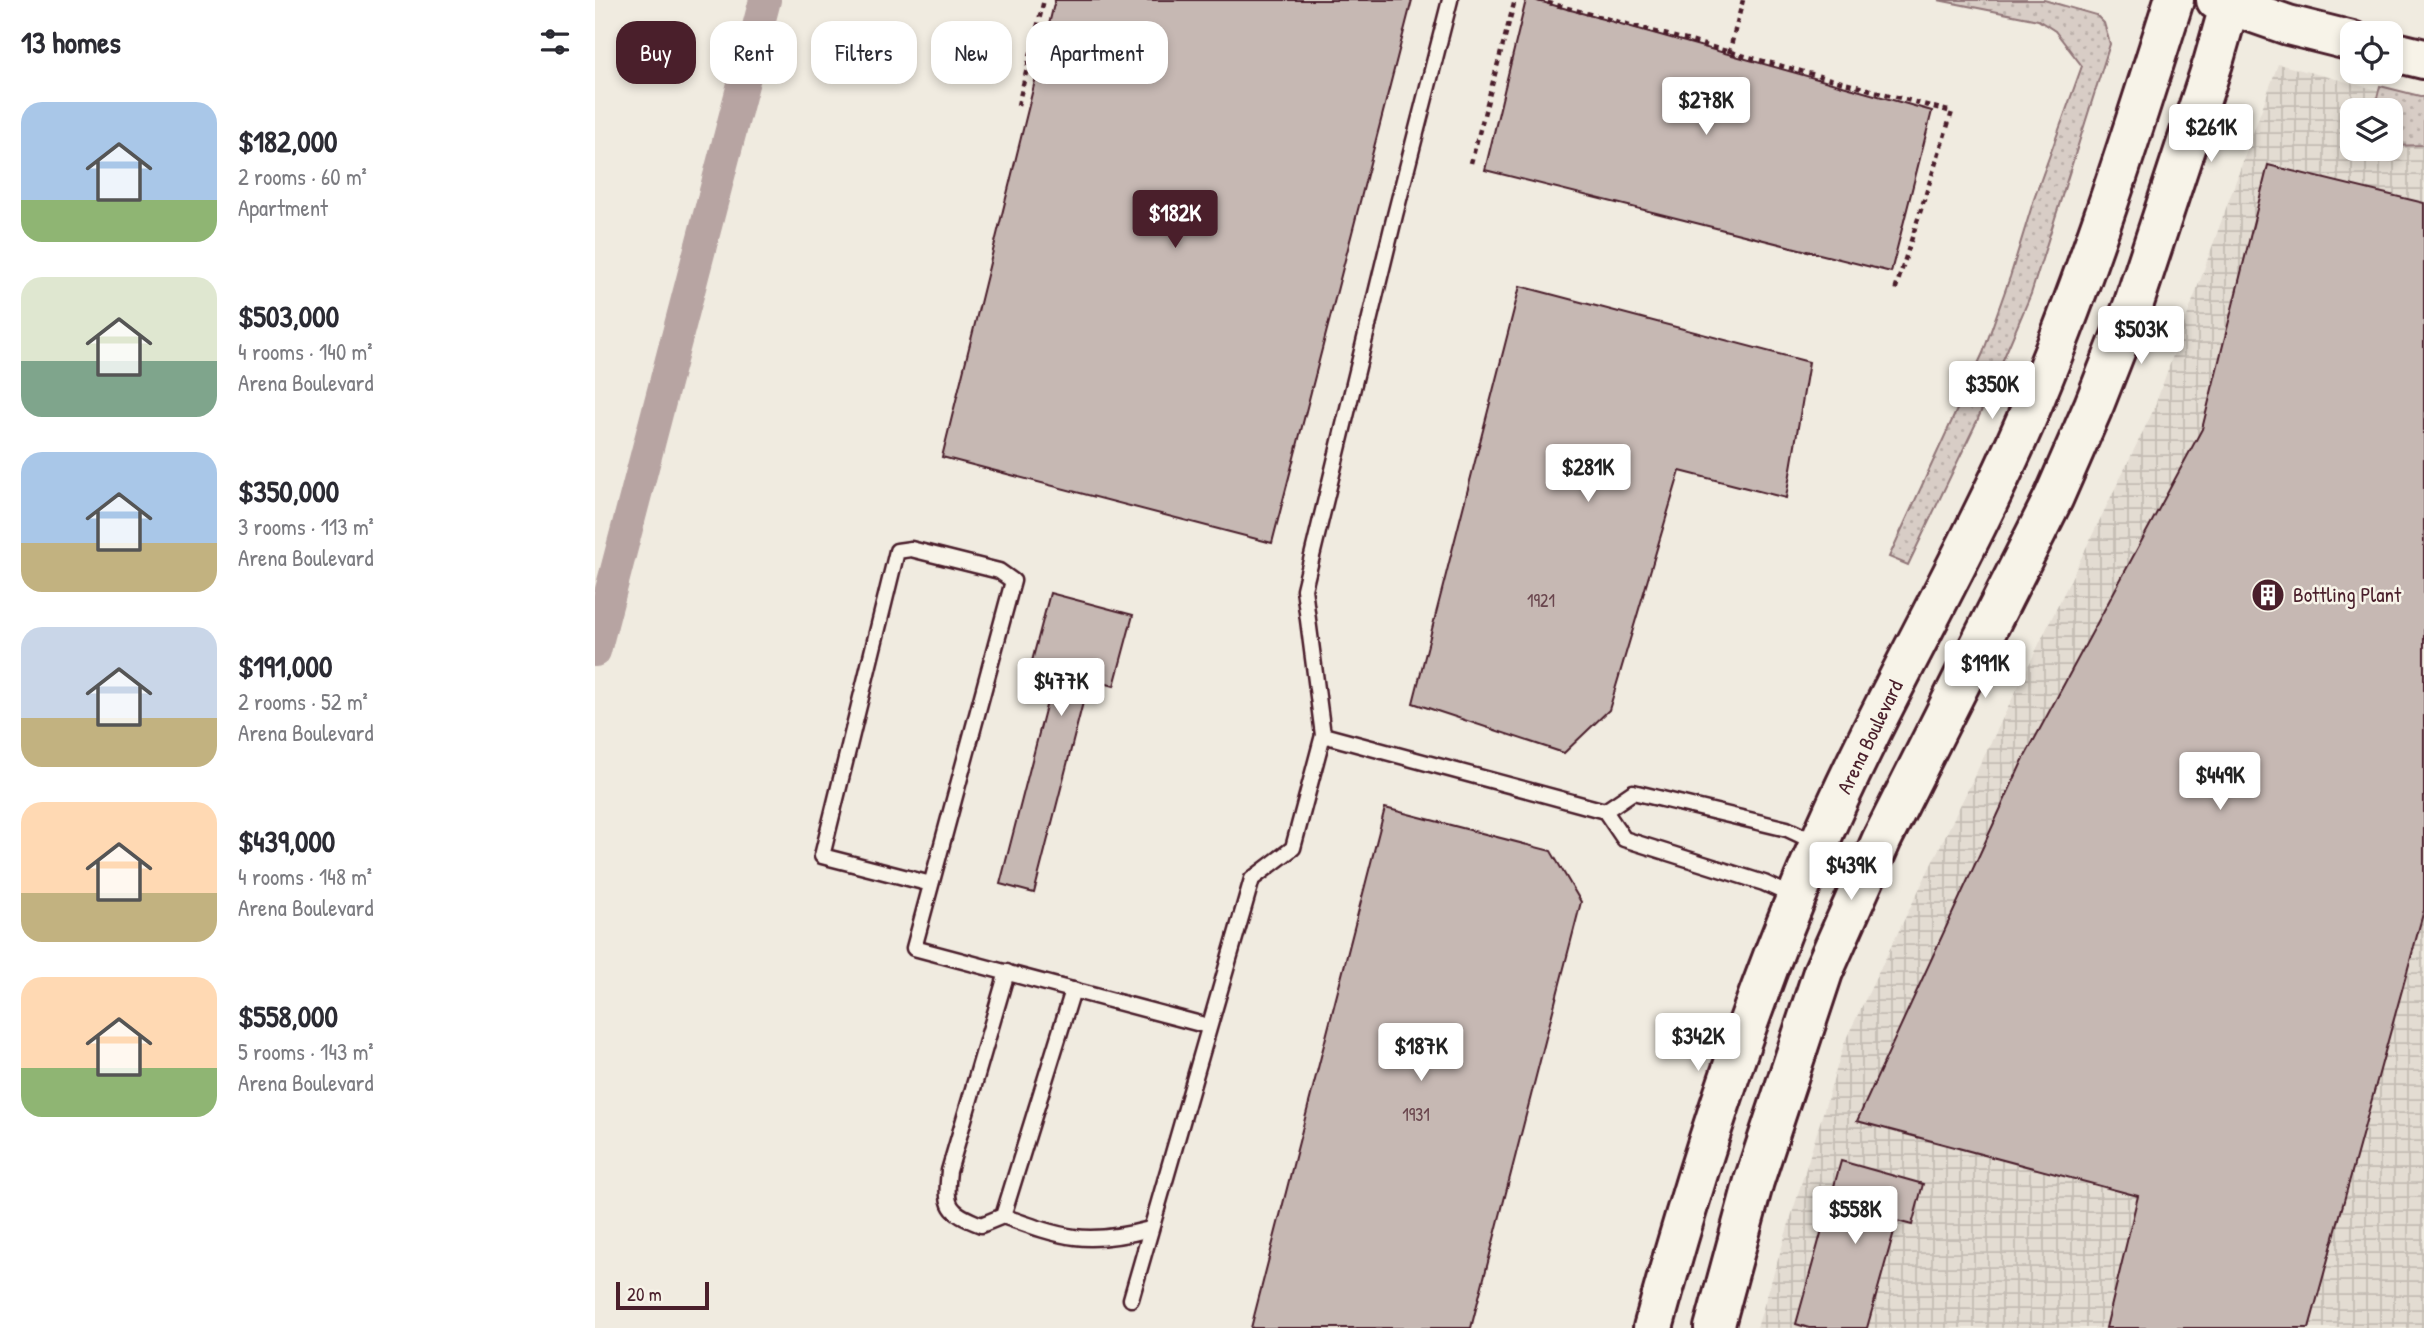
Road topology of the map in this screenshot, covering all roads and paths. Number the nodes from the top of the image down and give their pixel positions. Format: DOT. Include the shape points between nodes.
graph roads {
  1 [pos="1044,0"];
  2 [pos="1450,0"];
  3 [pos="1515,0"];
  4 [pos="1538,0"];
  5 [pos="1743,0"];
  6 [pos="2174,0"];
  7 [pos="2226,2"];
  8 [pos="2340,38"];
  9 [pos="1729,53"];
  10 [pos="2403,54"];
  11 [pos="2424,59"];
  12 [pos="1018,105"];
  13 [pos="1471,163"];
  14 [pos="1895,291"];
  15 [pos="1323,735"];
  16 [pos="1605,811"];
  17 [pos="1818,844"];
  18 [pos="931,884"];
  19 [pos="1797,897"];
  20 [pos="1007,972"];
  21 [pos="1823,972"];
  22 [pos="1073,990"];
  23 [pos="1208,1026"];
  24 [pos="1003,1216"];
  25 [pos="1150,1229"];
  26 [pos="1131,1299"];
  27 [pos="1653,1328"];
  28 [pos="1714,1328"];
  1 -- 12 [label="path"];
  2 -- 15 [label="lane" via="1304,589"];
  3 -- 13 [label="path"];
  4 -- 9 [label="path"];
  5 -- 9 [label="path"];
  6 -- 17 [label="main road, Arena Boulevard" via="2092,255 2025,422"];
  7 -- 8 [label="main road" via="2287,25"];
  7 -- 21 [label="main road" via="2213,63 2133,306 2094,405 2055,497 1882,839"];
  9 -- 14 [label="path" via="1952,112"];
  10 -- 11 [label="main road"];
  15 -- 16 [label="lane"];
  15 -- 23 [label="lane" via="1293,848 1252,878"];
  16 -- 17 [label="lane" via="1633,792 1787,829"];
  16 -- 19 [label="lane" via="1624,839"];
  17 -- 19 [label="main road, Arena Boulevard"];
  17 -- 21 [label="main road" via="1826,869 1819,910"];
  18 -- 18 [label="lane" via="1013,581 999,571 911,549 897,551 822,856"];
  18 -- 20 [label="lane" via="914,948"];
  19 -- 27 [label="main road, Arena Boulevard" via="1737,1050"];
  20 -- 22 [label="lane"];
  20 -- 24 [label="lane" via="946,1195 957,1215 981,1225"];
  21 -- 28 [label="main road" via="1754,1181"];
  22 -- 23 [label="lane"];
  22 -- 24 [label="lane"];
  23 -- 25 [label="lane"];
  24 -- 25 [label="lane" via="1068,1237 1097,1240"];
  25 -- 26 [label="lane"];
}
